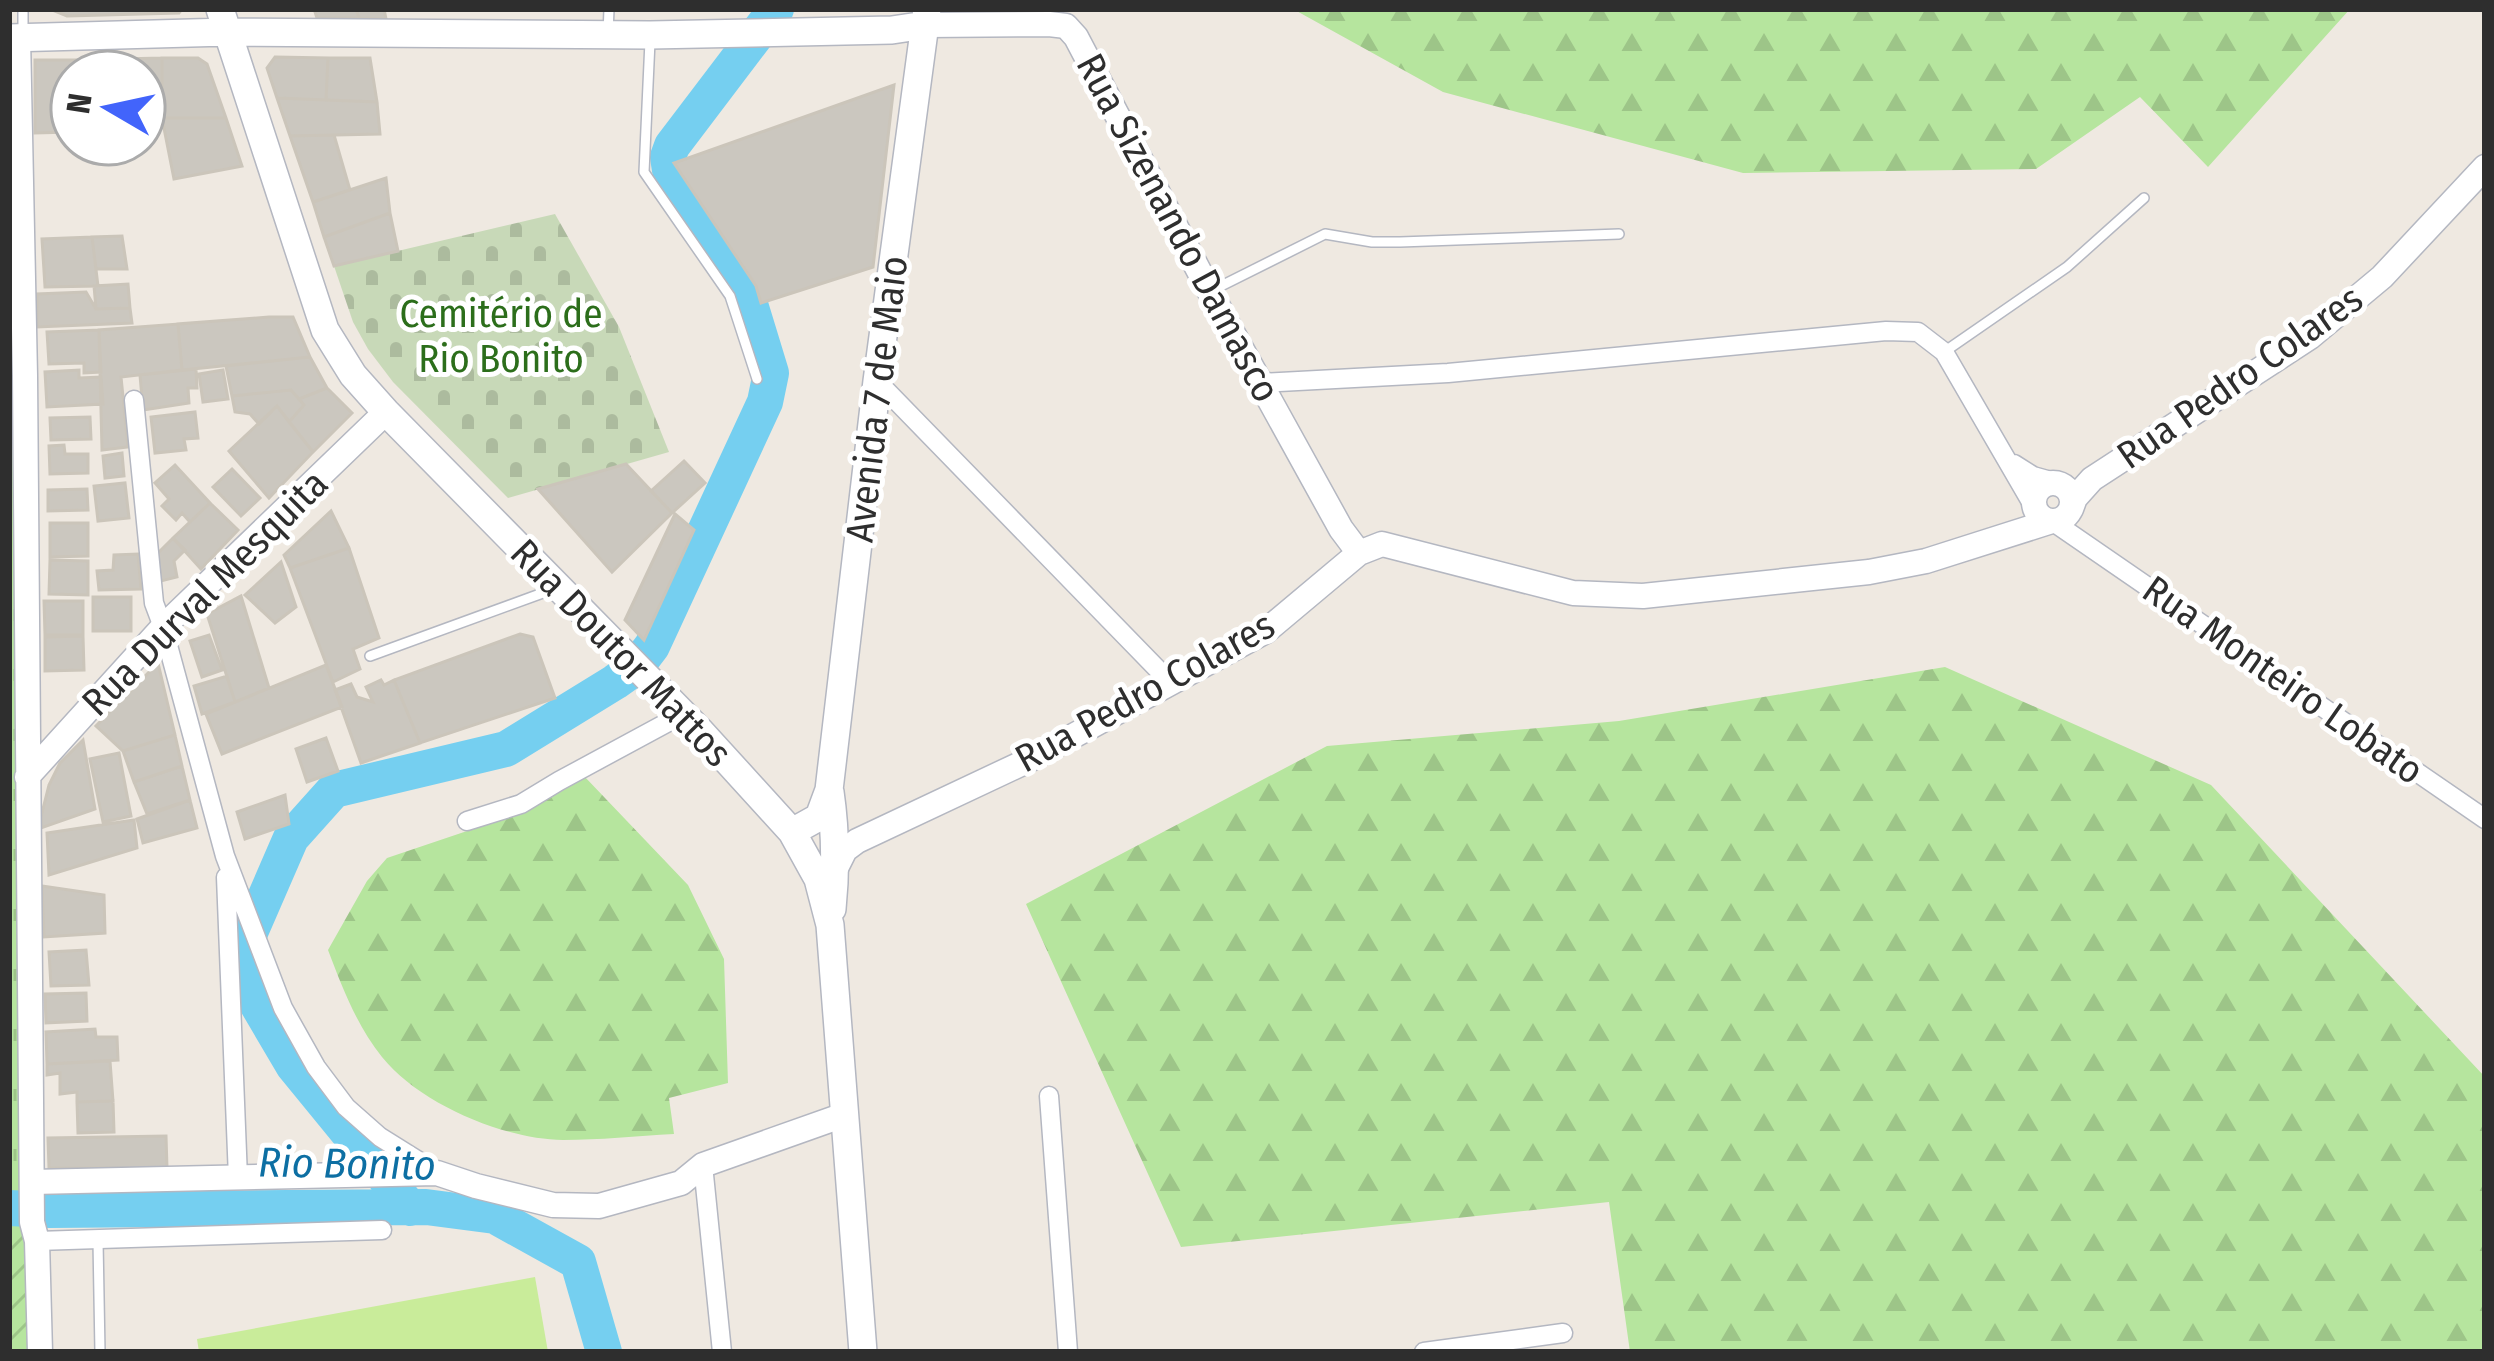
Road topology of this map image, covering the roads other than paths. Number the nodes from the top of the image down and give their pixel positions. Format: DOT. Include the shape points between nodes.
graph roads {
  1 [pos="1050,16"];
  2 [pos="926,17"];
  3 [pos="224,20"];
  4 [pos="609,22"];
  5 [pos="18,30"];
  6 [pos="650,35"];
  7 [pos="2485,167"];
  8 [pos="2144,197"];
  9 [pos="1619,234"];
  10 [pos="1210,292"];
  11 [pos="1944,352"];
  12 [pos="758,379"];
  13 [pos="877,382"];
  14 [pos="1260,383"];
  15 [pos="134,400"];
  16 [pos="386,412"];
  17 [pos="2009,462"];
  18 [pos="2092,479"];
  19 [pos="2058,483"];
  20 [pos="2052,512"];
  21 [pos="1359,553"];
  22 [pos="556,588"];
  23 [pos="163,627"];
  24 [pos="370,656"];
  25 [pos="1171,683"];
  26 [pos="683,714"];
  27 [pos="27,777"];
  28 [pos="829,790"];
  29 [pos="2485,819"];
  30 [pos="467,821"];
  31 [pos="792,832"];
  32 [pos="226,856"];
  33 [pos="837,866"];
  34 [pos="830,926"];
  35 [pos="1049,1096"];
  36 [pos="844,1114"];
  37 [pos="704,1165"];
  38 [pos="437,1173"];
  39 [pos="238,1178"];
  40 [pos="32,1189"];
  41 [pos="382,1230"];
  42 [pos="34,1232"];
  43 [pos="98,1241"];
  44 [pos="1563,1333"];
  45 [pos="1515,1346"];
  46 [pos="40,1352"];
  47 [pos="100,1352"];
  48 [pos="722,1352"];
  49 [pos="863,1352"];
  50 [pos="1068,1352"];
  51 [pos="1424,1352"];
  1 -- 2 [label="street, Rua Sizenando Damasco"];
  1 -- 10 [label="street, Rua Sizenando Damasco" via="1076,37"];
  2 -- 6 [label="main road" via="892,29"];
  2 -- 13 [label="main road, Avenida 7 de Maio"];
  3 -- 4 [label="main road"];
  3 -- 5 [label="main road"];
  3 -- 16 [label="main road, Rua Doutor Mattos" via="325,329"];
  4 -- 6 [label="main road"];
  5 -- 27 [label="street"];
  6 -- 12 [label="lane" via="644,172 730,296"];
  7 -- 18 [label="street, Rua Pedro Colares" via="2382,277 2311,337"];
  8 -- 11 [label="lane" via="2068,267"];
  9 -- 10 [label="lane" via="1386,242 1325,234"];
  10 -- 14 [label="street, Rua Sizenando Damasco"];
  11 -- 14 [label="street" via="1918,332 1886,331 1448,374"];
  11 -- 17 [label="street"];
  13 -- 25 [label="street"];
  13 -- 28 [label="main road, Avenida 7 de Maio"];
  14 -- 21 [label="street, Rua Sizenando Damasco"];
  15 -- 23 [label="street"];
  16 -- 22 [label="main road, Rua Doutor Mattos"];
  16 -- 23 [label="street, Rua Durval Mesquita"];
  17 -- 19 [label="street"];
  17 -- 20 [label="street"];
  18 -- 19 [label="street, Rua Pedro Colares"];
  18 -- 20 [label="street, Rua Pedro Colares"];
  19 -- 20 [label="street" via="2069,491"];
  20 -- 21 [label="street, Rua Pedro Colares" via="2022,531 1926,561 1643,596 1573,592 1389,545"];
  20 -- 29 [label="street, Rua Monteiro Lobato" via="2082,542"];
  21 -- 25 [label="street, Rua Pedro Colares" via="1266,631"];
  22 -- 24 [label="lane"];
  22 -- 26 [label="main road, Rua Doutor Mattos"];
  23 -- 27 [label="street, Rua Durval Mesquita"];
  23 -- 32 [label="street"];
  25 -- 33 [label="street, Rua Pedro Colares" via="857,841"];
  26 -- 30 [label="street" via="521,804"];
  26 -- 31 [label="main road, Rua Doutor Mattos"];
  27 -- 40 [label="street"];
  28 -- 31 [label="main road" via="819,817"];
  28 -- 33 [label="main road, Avenida 7 de Maio"];
  31 -- 34 [label="main road, Rua Doutor Mattos" via="818,879"];
  32 -- 38 [label="street" via="283,1008 316,1067 380,1137"];
  32 -- 39 [label="street"];
  33 -- 34 [label="main road, Avenida 7 de Maio"];
  34 -- 36 [label="main road, Rua Doutor Mattos"];
  35 -- 50 [label="street"];
  36 -- 37 [label="street"];
  36 -- 49 [label="main road, Rua Doutor Mattos"];
  37 -- 38 [label="street" via="681,1183 599,1206 514,1197"];
  37 -- 48 [label="street"];
  38 -- 39 [label="street"];
  39 -- 40 [label="street"];
  40 -- 42 [label="street"];
  41 -- 43 [label="street"];
  42 -- 43 [label="street"];
  42 -- 46 [label="street"];
  43 -- 47 [label="lane"];
  44 -- 45 [label="street"];
  45 -- 51 [label="street"];
}
